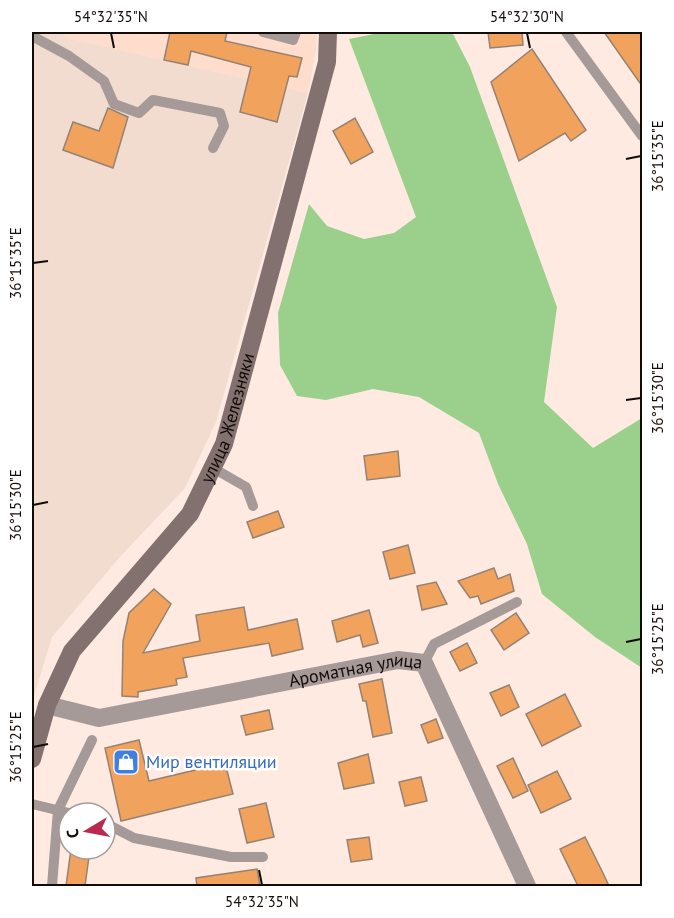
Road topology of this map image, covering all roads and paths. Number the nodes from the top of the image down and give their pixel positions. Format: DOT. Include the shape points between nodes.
graph roads {
  1 [pos="263,32"];
  2 [pos="296,32"];
  3 [pos="328,32"];
  4 [pos="566,32"];
  5 [pos="32,36"];
  6 [pos="642,136"];
  7 [pos="213,148"];
  8 [pos="213,468"];
  9 [pos="253,506"];
  10 [pos="517,602"];
  11 [pos="424,663"];
  12 [pos="47,705"];
  13 [pos="92,740"];
  14 [pos="32,759"];
  15 [pos="67,801"];
  16 [pos="32,804"];
  17 [pos="57,810"];
  18 [pos="117,829"];
  19 [pos="57,849"];
  20 [pos="262,857"];
  21 [pos="51,886"];
  22 [pos="527,886"];
  1 -- 2 [label="lane" via="293,40"];
  3 -- 8 [label="street, улица Железняки" via="327,62 224,444"];
  4 -- 6 [label="lane"];
  5 -- 7 [label="lane" via="104,81 114,104 139,113 153,100 220,113 224,126"];
  8 -- 9 [label="lane" via="246,487"];
  8 -- 12 [label="street, улица Железняки" via="190,514 72,651"];
  10 -- 11 [label="lane" via="434,644"];
  11 -- 12 [label="street, Ароматная улица" via="398,660 99,718"];
  11 -- 22 [label="street, Ароматная улица"];
  12 -- 14 [label="street, улица Железняки"];
  13 -- 15 [label="lane"];
  16 -- 17 [label="lane"];
  18 -- 20 [label="lane" via="134,838 231,857"];
  19 -- 21 [label="lane"];
}
